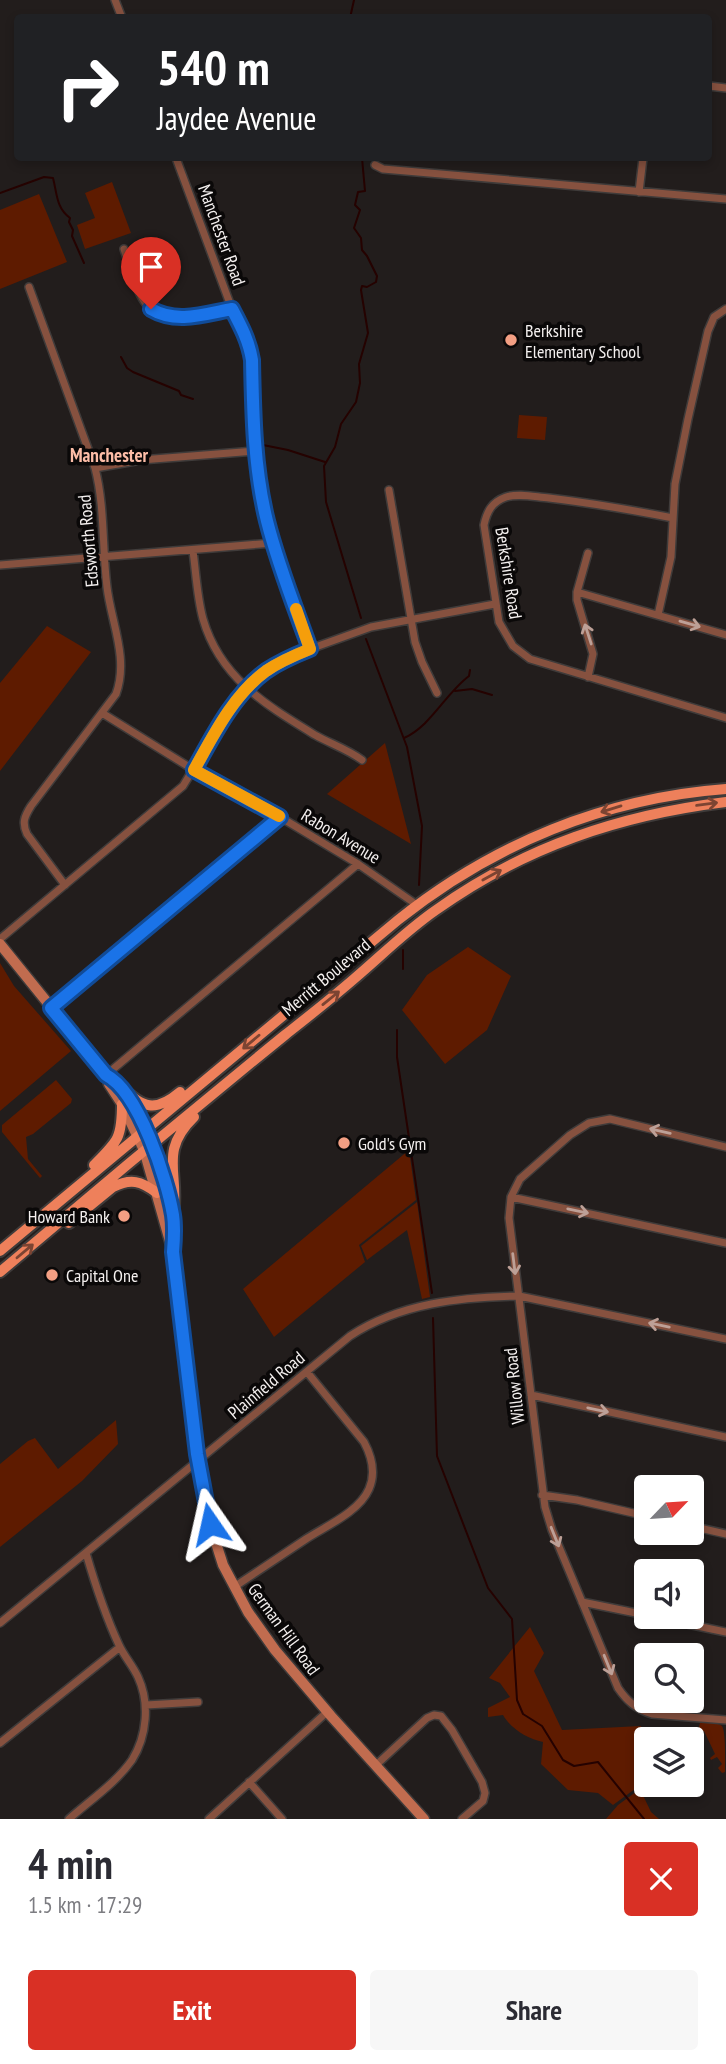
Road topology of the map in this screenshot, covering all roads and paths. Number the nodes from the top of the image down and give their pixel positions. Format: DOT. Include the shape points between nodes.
graph roads {
  1 [pos="177,161"];
  2 [pos="643,161"];
  3 [pos="375,165"];
  4 [pos="639,192"];
  5 [pos="726,199"];
  6 [pos="124,249"];
  7 [pos="29,287"];
  8 [pos="232,309"];
  9 [pos="726,309"];
  10 [pos="255,451"];
  11 [pos="95,468"];
  12 [pos="389,490"];
  13 [pos="673,518"];
  14 [pos="273,543"];
  15 [pos="193,551"];
  16 [pos="588,553"];
  17 [pos="105,557"];
  18 [pos="0,565"];
  19 [pos="577,592"];
  20 [pos="495,604"];
  21 [pos="658,615"];
  22 [pos="410,619"];
  23 [pos="726,635"];
  24 [pos="310,649"];
  25 [pos="588,677"];
  26 [pos="246,688"];
  27 [pos="437,693"];
  28 [pos="102,713"];
  29 [pos="726,718"];
  30 [pos="362,760"];
  31 [pos="194,770"];
  32 [pos="726,789"];
  33 [pos="726,802"];
  34 [pos="280,817"];
  35 [pos="358,864"];
  36 [pos="460,876"];
  37 [pos="65,885"];
  38 [pos="417,905"];
  39 [pos="426,918"];
  40 [pos="395,941"];
  41 [pos="0,942"];
  42 [pos="51,1008"];
  43 [pos="221,1067"];
  44 [pos="106,1075"];
  45 [pos="121,1087"];
  46 [pos="122,1104"];
  47 [pos="201,1105"];
  48 [pos="142,1132"];
  49 [pos="148,1147"];
  50 [pos="726,1147"];
  51 [pos="69,1193"];
  52 [pos="157,1193"];
  53 [pos="511,1196"];
  54 [pos="173,1215"];
  55 [pos="50,1230"];
  56 [pos="726,1243"];
  57 [pos="0,1251"];
  58 [pos="173,1252"];
  59 [pos="0,1272"];
  60 [pos="519,1296"];
  61 [pos="726,1339"];
  62 [pos="307,1372"];
  63 [pos="531,1395"];
  64 [pos="726,1437"];
  65 [pos="198,1462"];
  66 [pos="542,1495"];
  67 [pos="634,1513"];
  68 [pos="704,1529"];
  69 [pos="726,1534"];
  70 [pos="86,1553"];
  71 [pos="234,1587"];
  72 [pos="582,1602"];
  73 [pos="634,1613"];
  74 [pos="0,1623"];
  75 [pos="704,1627"];
  76 [pos="726,1632"];
  77 [pos="120,1647"];
  78 [pos="198,1702"];
  79 [pos="146,1705"];
  80 [pos="327,1712"];
  81 [pos="726,1720"];
  82 [pos="0,1743"];
  83 [pos="375,1766"];
  84 [pos="249,1782"];
  85 [pos="69,1819"];
  86 [pos="209,1819"];
  87 [pos="282,1819"];
  88 [pos="424,1819"];
  89 [pos="462,1819"];
  1 -- 8 [label="street, Manchester Road"];
  2 -- 4 [label="street"];
  3 -- 4 [label="street"];
  4 -- 5 [label="street"];
  6 -- 8 [label="street" via="144,301 156,312 183,317"];
  7 -- 11 [label="street, Edsworth Road"];
  8 -- 10 [label="street, Manchester Road" via="250,348"];
  9 -- 13 [label="street" via="708,331 678,463"];
  10 -- 11 [label="street"];
  10 -- 14 [label="street, Manchester Road"];
  11 -- 17 [label="street, Edsworth Road"];
  12 -- 22 [label="street"];
  13 -- 20 [label="street, Berkshire Road" via="522,495 503,498 489,508 484,525"];
  13 -- 21 [label="street" via="671,557"];
  14 -- 15 [label="street"];
  14 -- 24 [label="street, Manchester Road"];
  15 -- 17 [label="street"];
  15 -- 26 [label="street" via="210,639"];
  16 -- 19 [label="street"];
  17 -- 18 [label="street"];
  17 -- 28 [label="street, Edsworth Road" via="121,670 116,694"];
  19 -- 21 [label="street"];
  25 -- 19 [label="street, one-way" via="593,654"];
  20 -- 22 [label="street"];
  20 -- 25 [label="street, Berkshire Road" via="503,631 522,654"];
  21 -- 23 [label="street, one-way"];
  22 -- 24 [label="street" via="371,627"];
  22 -- 27 [label="street"];
  24 -- 26 [label="street" via="273,667"];
  25 -- 29 [label="street, Berkshire Road"];
  26 -- 30 [label="street"];
  26 -- 31 [label="street"];
  28 -- 31 [label="street, Rabon Avenue"];
  28 -- 37 [label="street, Edsworth Road" via="24,820 27,834"];
  31 -- 34 [label="street, Rabon Avenue"];
  31 -- 37 [label="street" via="174,794"];
  32 -- 36 [label="main road, Merritt Boulevard, one-way" via="671,795 594,814 525,841"];
  39 -- 33 [label="main road, Merritt Boulevard, one-way" via="498,872 580,834 675,809"];
  34 -- 35 [label="street, Rabon Avenue"];
  34 -- 42 [label="street"];
  35 -- 38 [label="street, Rabon Avenue"];
  35 -- 44 [label="street"];
  36 -- 38 [label="main road, Merritt Boulevard"];
  36 -- 39 [label="main road" via="426,907"];
  37 -- 41 [label="street"];
  38 -- 40 [label="main road" via="418,916"];
  38 -- 43 [label="main road, Merritt Boulevard, one-way"];
  39 -- 40 [label="main road, Merritt Boulevard"];
  47 -- 40 [label="main road, Merritt Boulevard, one-way"];
  41 -- 42 [label="street, German Hill Road"];
  42 -- 44 [label="street, German Hill Road"];
  43 -- 45 [label="main road" via="214,1064 161,1105 136,1101"];
  43 -- 48 [label="main road, Merritt Boulevard"];
  44 -- 45 [label="street, German Hill Road"];
  44 -- 46 [label="street, German Hill Road"];
  45 -- 48 [label="street, German Hill Road"];
  46 -- 48 [label="street, German Hill Road"];
  46 -- 51 [label="main road" via="119,1136"];
  47 -- 49 [label="main road, Merritt Boulevard"];
  47 -- 54 [label="main road" via="178,1135 172,1153"];
  48 -- 49 [label="street, German Hill Road"];
  48 -- 51 [label="main road, Merritt Boulevard"];
  49 -- 52 [label="street, German Hill Road"];
  49 -- 54 [label="street, German Hill Road"];
  49 -- 55 [label="main road, Merritt Boulevard"];
  50 -- 53 [label="street, one-way" via="598,1120 570,1135 520,1179"];
  51 -- 57 [label="main road, Merritt Boulevard"];
  52 -- 55 [label="main road" via="141,1182 120,1184 54,1234"];
  52 -- 58 [label="street, German Hill Road"];
  53 -- 56 [label="street, one-way"];
  53 -- 60 [label="street, Willow Road, one-way" via="509,1218"];
  54 -- 58 [label="street, German Hill Road"];
  59 -- 55 [label="main road, Merritt Boulevard, one-way"];
  58 -- 65 [label="street, German Hill Road"];
  61 -- 60 [label="street, Plainfield Road, one-way"];
  60 -- 62 [label="street, Plainfield Road" via="437,1303 385,1317 351,1336"];
  60 -- 63 [label="street, Willow Road"];
  62 -- 65 [label="street, Plainfield Road"];
  62 -- 71 [label="street" via="364,1442 373,1467 371,1483 366,1495 347,1513"];
  63 -- 64 [label="street, one-way"];
  63 -- 66 [label="street, Willow Road"];
  65 -- 70 [label="street, Plainfield Road"];
  65 -- 71 [label="street, German Hill Road" via="214,1536"];
  66 -- 67 [label="street"];
  66 -- 72 [label="street, Willow Road, one-way"];
  68 -- 69 [label="street"];
  70 -- 74 [label="street, Plainfield Road"];
  70 -- 77 [label="street"];
  71 -- 80 [label="street, German Hill Road" via="264,1635"];
  72 -- 73 [label="street"];
  72 -- 81 [label="street, Willow Road, one-way" via="618,1688 629,1703 652,1714"];
  75 -- 76 [label="street"];
  77 -- 79 [label="street" via="138,1677"];
  77 -- 82 [label="street"];
  78 -- 79 [label="street"];
  79 -- 85 [label="street" via="141,1738 131,1760"];
  80 -- 83 [label="street, German Hill Road"];
  80 -- 84 [label="street"];
  83 -- 88 [label="street, German Hill Road"];
  83 -- 89 [label="street" via="428,1717 441,1716 485,1794"];
  84 -- 86 [label="street"];
  84 -- 87 [label="street"];
}
